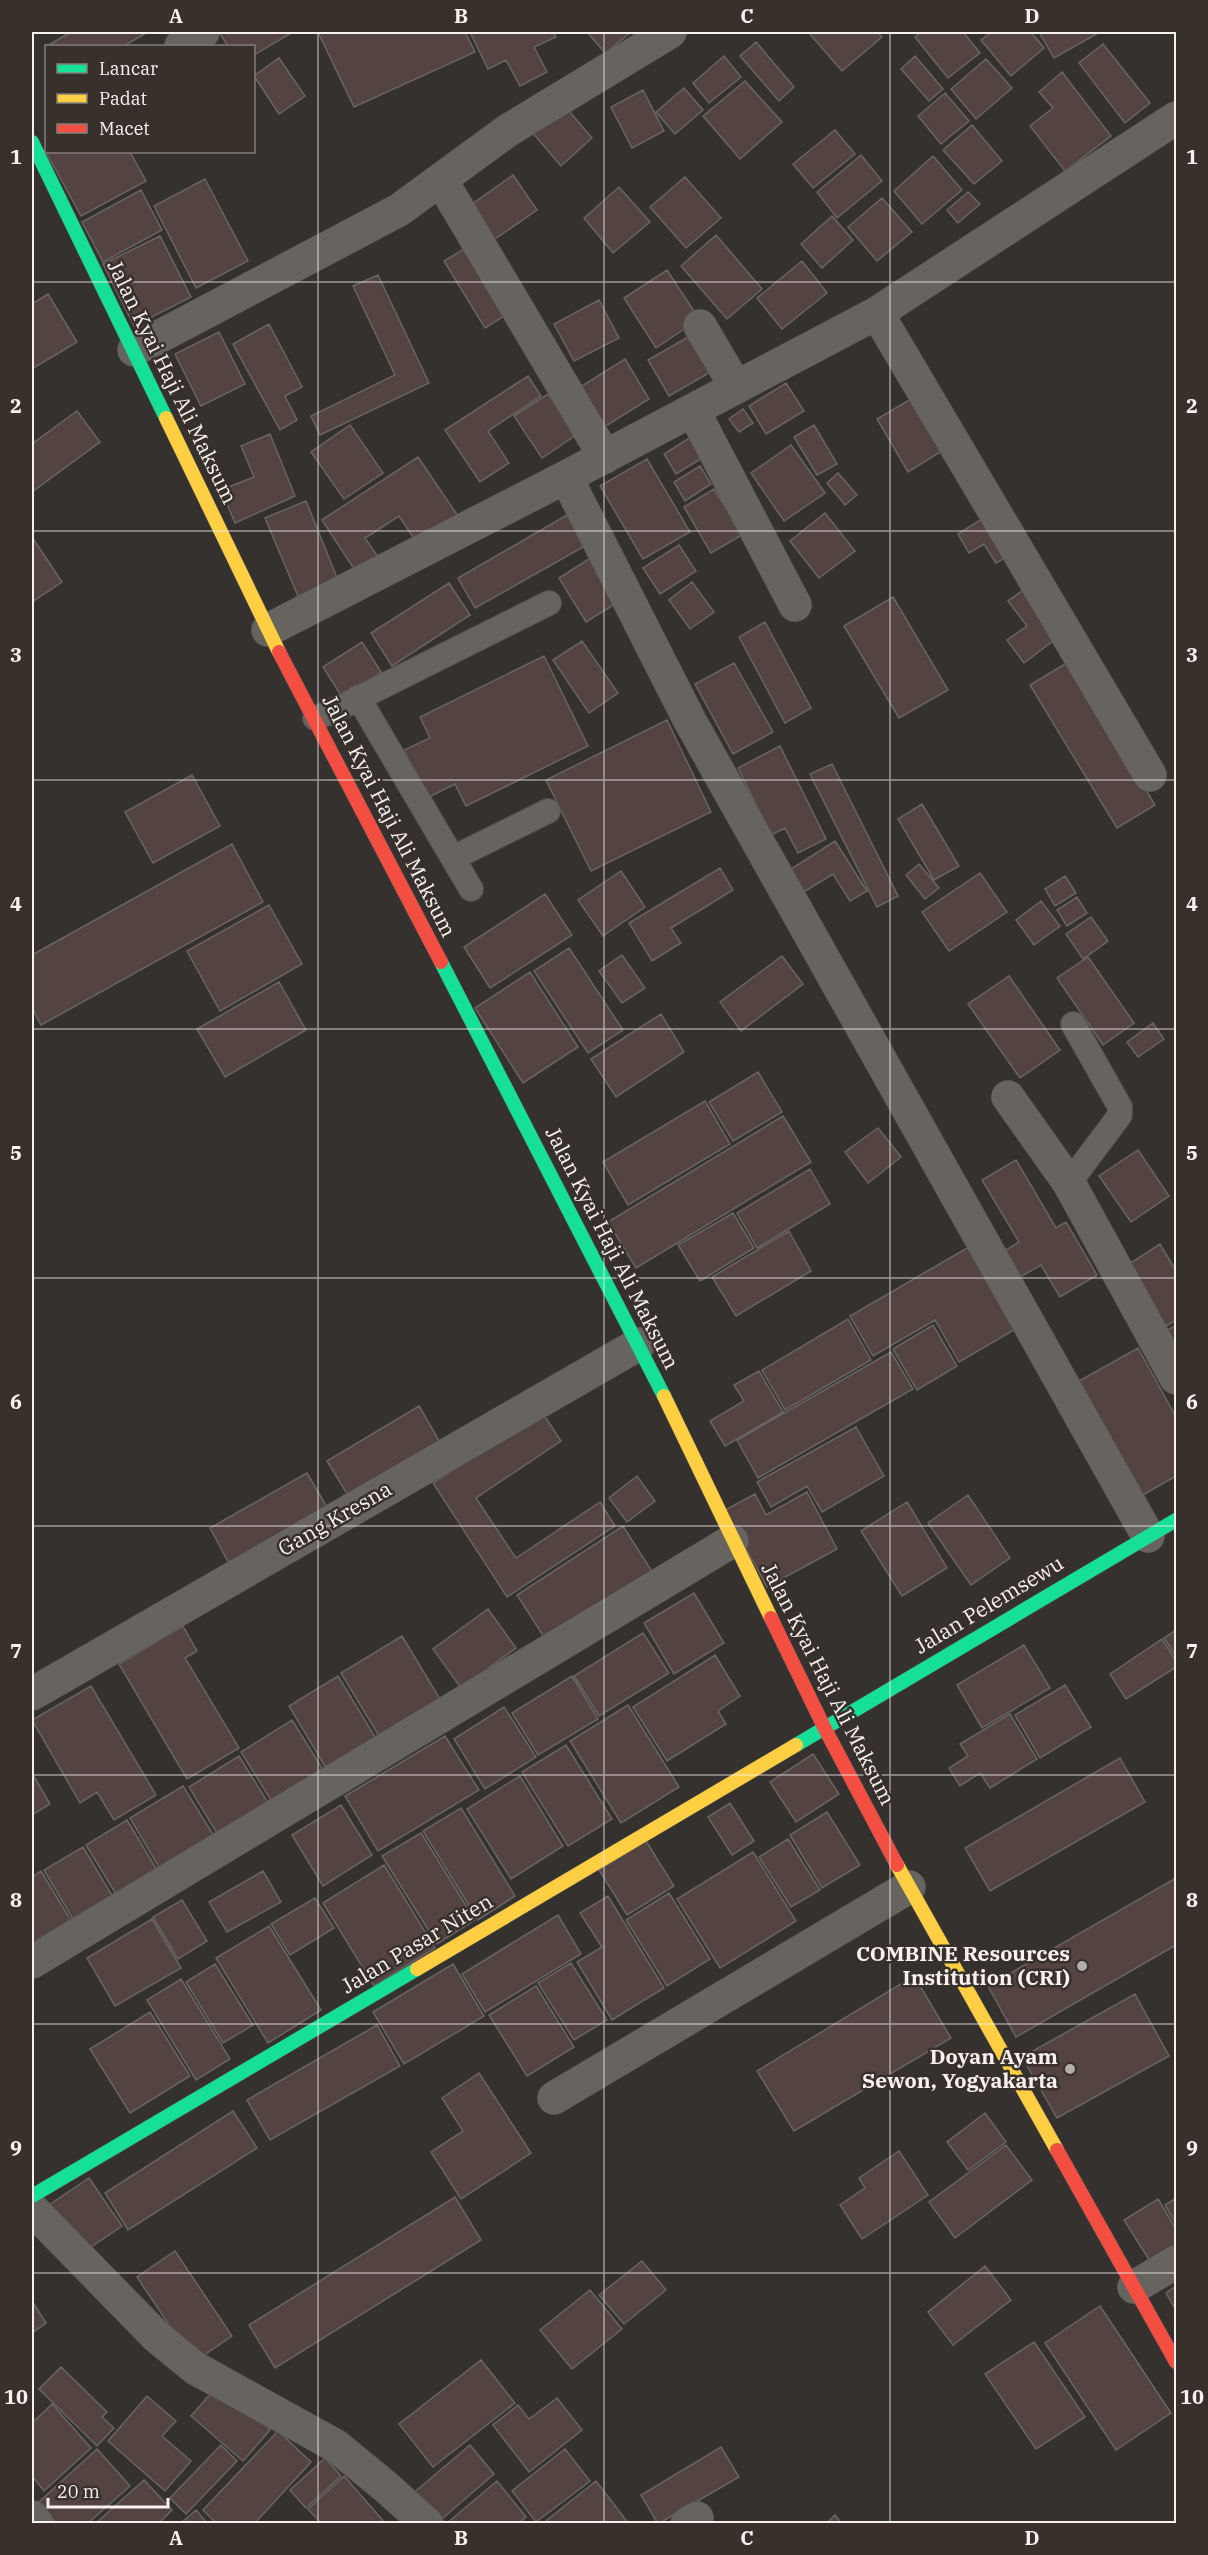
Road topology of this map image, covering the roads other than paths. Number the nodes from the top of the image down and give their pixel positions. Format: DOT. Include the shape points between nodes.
graph roads {
  1 [pos="203,32"];
  2 [pos="670,32"];
  3 [pos="183,45"];
  4 [pos="1176,118"];
  5 [pos="45,132"];
  6 [pos="32,141"];
  7 [pos="441,180"];
  8 [pos="877,313"];
  9 [pos="700,326"];
  10 [pos="134,350"];
  11 [pos="736,387"];
  12 [pos="693,410"];
  13 [pos="605,457"];
  14 [pos="566,477"];
  15 [pos="549,603"];
  16 [pos="795,605"];
  17 [pos="268,630"];
  18 [pos="358,697"];
  19 [pos="315,718"];
  20 [pos="1150,775"];
  21 [pos="548,811"];
  22 [pos="453,858"];
  23 [pos="471,889"];
  24 [pos="1073,1024"];
  25 [pos="1008,1097"];
  26 [pos="1069,1183"];
  27 [pos="639,1344"];
  28 [pos="1176,1378"];
  29 [pos="1176,1520"];
  30 [pos="1148,1536"];
  31 [pos="732,1541"];
  32 [pos="32,1694"];
  33 [pos="824,1727"];
  34 [pos="909,1887"];
  35 [pos="32,1962"];
  36 [pos="554,2097"];
  37 [pos="32,2196"];
  38 [pos="32,2209"];
  39 [pos="1176,2262"];
  40 [pos="1134,2288"];
  41 [pos="1176,2362"];
  42 [pos="32,2517"];
  43 [pos="37,2523"];
  44 [pos="427,2523"];
  1 -- 3 [label="street"];
  2 -- 7 [label="street" via="507,131"];
  4 -- 8 [label="street"];
  5 -- 6 [label="street"];
  6 -- 10 [label="street, Jalan Kyai Haji Ali Maksum"];
  7 -- 10 [label="street" via="399,210"];
  7 -- 13 [label="street"];
  8 -- 11 [label="street"];
  8 -- 20 [label="street"];
  9 -- 11 [label="street"];
  10 -- 17 [label="street, Jalan Kyai Haji Ali Maksum"];
  11 -- 12 [label="street"];
  12 -- 13 [label="street"];
  12 -- 16 [label="street"];
  13 -- 14 [label="street"];
  14 -- 17 [label="street"];
  14 -- 30 [label="street" via="690,721"];
  15 -- 18 [label="lane"];
  17 -- 19 [label="street, Jalan Kyai Haji Ali Maksum"];
  18 -- 19 [label="lane"];
  18 -- 22 [label="lane"];
  19 -- 27 [label="street, Jalan Kyai Haji Ali Maksum"];
  21 -- 22 [label="lane"];
  22 -- 23 [label="lane"];
  24 -- 26 [label="lane" via="1120,1107 1120,1115"];
  25 -- 26 [label="street"];
  26 -- 28 [label="street"];
  27 -- 31 [label="street, Jalan Kyai Haji Ali Maksum"];
  27 -- 32 [label="street, Gang Kresna"];
  29 -- 30 [label="street, Jalan Pelemsewu"];
  30 -- 33 [label="street, Jalan Pelemsewu"];
  31 -- 33 [label="street, Jalan Kyai Haji Ali Maksum"];
  31 -- 35 [label="street"];
  33 -- 34 [label="street, Jalan Kyai Haji Ali Maksum"];
  33 -- 37 [label="street, Jalan Pasar Niten"];
  34 -- 36 [label="street"];
  34 -- 40 [label="street, Jalan Kyai Haji Ali Maksum"];
  38 -- 44 [label="street" via="156,2336 195,2368 336,2446"];
  39 -- 40 [label="street"];
  40 -- 41 [label="street, Jalan Kyai Haji Ali Maksum"];
  42 -- 43 [label="street"];
}
